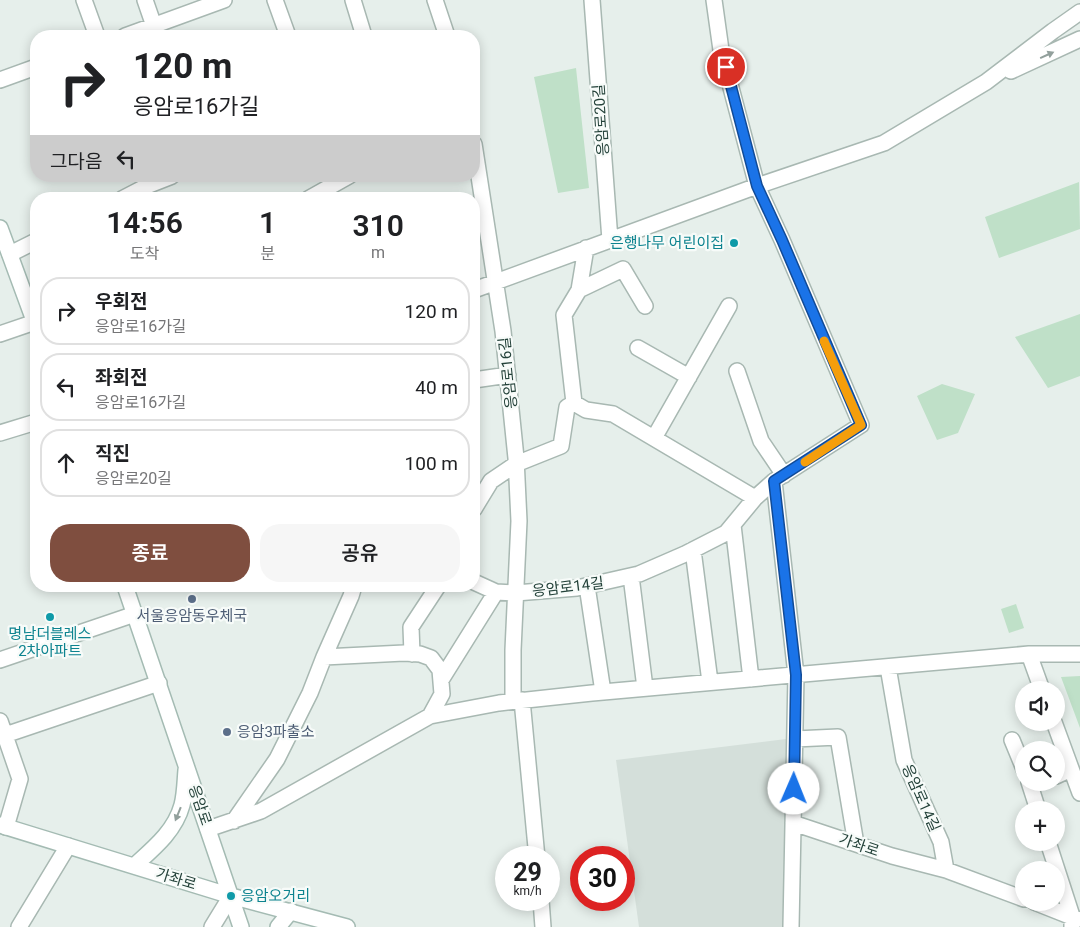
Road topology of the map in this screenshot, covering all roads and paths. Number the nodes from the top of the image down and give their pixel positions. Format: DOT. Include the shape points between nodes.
graph roads {
  1 [pos="84,0"];
  2 [pos="145,0"];
  3 [pos="276,0"];
  4 [pos="352,0"];
  5 [pos="435,0"];
  6 [pos="592,0"];
  7 [pos="714,0"];
  8 [pos="215,2"];
  9 [pos="1080,12"];
  10 [pos="154,26"];
  11 [pos="94,30"];
  12 [pos="142,30"];
  13 [pos="286,30"];
  14 [pos="362,30"];
  15 [pos="445,30"];
  16 [pos="1080,39"];
  17 [pos="30,70"];
  18 [pos="0,80"];
  19 [pos="986,82"];
  20 [pos="338,182"];
  21 [pos="480,182"];
  22 [pos="757,186"];
  23 [pos="150,187"];
  24 [pos="138,192"];
  25 [pos="320,192"];
  26 [pos="0,228"];
  27 [pos="610,240"];
  28 [pos="30,244"];
  29 [pos="586,248"];
  30 [pos="10,254"];
  31 [pos="496,282"];
  32 [pos="480,288"];
  33 [pos="579,290"];
  34 [pos="645,306"];
  35 [pos="729,306"];
  36 [pos="30,310"];
  37 [pos="30,325"];
  38 [pos="0,334"];
  39 [pos="638,348"];
  40 [pos="737,371"];
  41 [pos="508,375"];
  42 [pos="689,377"];
  43 [pos="480,379"];
  44 [pos="574,403"];
  45 [pos="30,424"];
  46 [pos="0,433"];
  47 [pos="654,438"];
  48 [pos="516,464"];
  49 [pos="779,478"];
  50 [pos="755,498"];
  51 [pos="480,500"];
  52 [pos="733,525"];
  53 [pos="694,550"];
  54 [pos="631,576"];
  55 [pos="480,585"];
  56 [pos="587,586"];
  57 [pos="127,592"];
  58 [pos="352,592"];
  59 [pos="434,592"];
  60 [pos="496,592"];
  61 [pos="516,593"];
  62 [pos="135,614"];
  63 [pos="412,654"];
  64 [pos="1029,654"];
  65 [pos="1080,654"];
  66 [pos="324,656"];
  67 [pos="0,660"];
  68 [pos="888,667"];
  69 [pos="796,675"];
  70 [pos="751,679"];
  71 [pos="441,680"];
  72 [pos="1039,681"];
  73 [pos="710,682"];
  74 [pos="158,684"];
  75 [pos="645,688"];
  76 [pos="603,692"];
  77 [pos="518,701"];
  78 [pos="430,716"];
  79 [pos="2,728"];
  80 [pos="1057,731"];
  81 [pos="795,739"];
  82 [pos="1012,740"];
  83 [pos="1015,747"];
  84 [pos="186,766"];
  85 [pos="1071,769"];
  86 [pos="1065,772"];
  87 [pos="1080,793"];
  88 [pos="234,820"];
  89 [pos="793,823"];
  90 [pos="3,826"];
  91 [pos="208,829"];
  92 [pos="856,844"];
  93 [pos="68,846"];
  94 [pos="536,846"];
  95 [pos="1051,851"];
  96 [pos="134,866"];
  97 [pos="946,870"];
  98 [pos="231,896"];
  99 [pos="1015,896"];
  100 [pos="291,911"];
  101 [pos="542,911"];
  102 [pos="1053,911"];
  103 [pos="1075,921"];
  104 [pos="19,927"];
  105 [pos="212,927"];
  106 [pos="241,927"];
  107 [pos="278,927"];
  108 [pos="347,927"];
  109 [pos="543,927"];
  110 [pos="791,927"];
  1 -- 11 [label="street"];
  2 -- 10 [label="street"];
  3 -- 13 [label="street"];
  4 -- 14 [label="street"];
  5 -- 15 [label="street"];
  6 -- 27 [label="street, 응암로20길"];
  7 -- 22 [label="street" via="721,50"];
  8 -- 10 [label="street"];
  9 -- 19 [label="street"];
  10 -- 12 [label="street"];
  19 -- 16 [label="street, one-way"];
  17 -- 18 [label="street"];
  19 -- 22 [label="street" via="884,143"];
  20 -- 25 [label="street"];
  21 -- 31 [label="street, 응암로16길"];
  22 -- 27 [label="street"];
  22 -- 49 [label="street, 응암로14길" via="861,425"];
  23 -- 24 [label="street"];
  26 -- 30 [label="street"];
  27 -- 29 [label="street"];
  28 -- 30 [label="street"];
  29 -- 31 [label="street"];
  29 -- 33 [label="street"];
  30 -- 36 [label="street"];
  31 -- 32 [label="street"];
  31 -- 41 [label="street, 응암로16길"];
  33 -- 34 [label="street" via="623,269"];
  33 -- 44 [label="street" via="564,315"];
  35 -- 42 [label="street"];
  37 -- 38 [label="street"];
  39 -- 42 [label="street"];
  40 -- 49 [label="street" via="761,440"];
  41 -- 43 [label="street"];
  41 -- 48 [label="street, 응암로16길"];
  42 -- 47 [label="street"];
  44 -- 47 [label="street" via="586,410 613,414"];
  44 -- 48 [label="street" via="567,407 561,446"];
  45 -- 46 [label="street"];
  47 -- 50 [label="street"];
  48 -- 51 [label="street" via="492,481"];
  48 -- 61 [label="street, 응암로16길" via="519,522"];
  49 -- 50 [label="street, 응암로14길"];
  49 -- 69 [label="street"];
  50 -- 52 [label="street, 응암로14길"];
  52 -- 53 [label="street, 응암로14길" via="726,533"];
  52 -- 70 [label="street"];
  53 -- 54 [label="street, 응암로14길"];
  53 -- 73 [label="street"];
  54 -- 56 [label="street, 응암로14길"];
  54 -- 75 [label="street"];
  55 -- 60 [label="street"];
  56 -- 61 [label="street, 응암로14길"];
  56 -- 76 [label="street"];
  57 -- 62 [label="street, 응암로"];
  58 -- 66 [label="street"];
  59 -- 63 [label="street" via="412,627"];
  60 -- 61 [label="street"];
  60 -- 71 [label="street"];
  61 -- 77 [label="street, 응암로14길" via="513,650"];
  62 -- 67 [label="street"];
  62 -- 74 [label="street, 응암로"];
  63 -- 66 [label="street"];
  63 -- 71 [label="street" via="431,658 440,670"];
  64 -- 65 [label="street"];
  64 -- 68 [label="street"];
  64 -- 72 [label="street"];
  66 -- 88 [label="street" via="310,693 277,759"];
  68 -- 69 [label="street"];
  68 -- 97 [label="street, 응암로14길" via="904,760 941,842"];
  69 -- 70 [label="street"];
  69 -- 81 [label="street"];
  70 -- 73 [label="street"];
  71 -- 78 [label="street" via="442,694"];
  73 -- 75 [label="street"];
  74 -- 79 [label="street"];
  74 -- 84 [label="street, 응암로"];
  75 -- 76 [label="street"];
  76 -- 77 [label="street"];
  77 -- 78 [label="street"];
  77 -- 94 [label="street"];
  78 -- 88 [label="street" via="261,811"];
  79 -- 90 [label="street, 가좌로" via="20,779"];
  80 -- 85 [label="street"];
  81 -- 89 [label="street"];
  81 -- 92 [label="street" via="838,737"];
  82 -- 83 [label="street"];
  84 -- 91 [label="street, 응암로"];
  84 -- 96 [label="street, one-way" via="182,805 174,825 158,845"];
  85 -- 86 [label="street"];
  85 -- 87 [label="street"];
  88 -- 91 [label="street"];
  89 -- 92 [label="street, 가좌로"];
  89 -- 110 [label="street"];
  90 -- 93 [label="street, 가좌로"];
  91 -- 98 [label="street, 응암로"];
  92 -- 97 [label="street, 가좌로"];
  93 -- 96 [label="street, 가좌로"];
  93 -- 104 [label="street"];
  95 -- 103 [label="street"];
  96 -- 98 [label="street, 가좌로"];
  97 -- 99 [label="street, 가좌로"];
  98 -- 100 [label="street, 가좌로"];
  98 -- 105 [label="street"];
  98 -- 106 [label="street, 응암로"];
  100 -- 107 [label="street"];
  100 -- 108 [label="street, 가좌로"];
  101 -- 109 [label="street"];
  102 -- 103 [label="street"];
}
